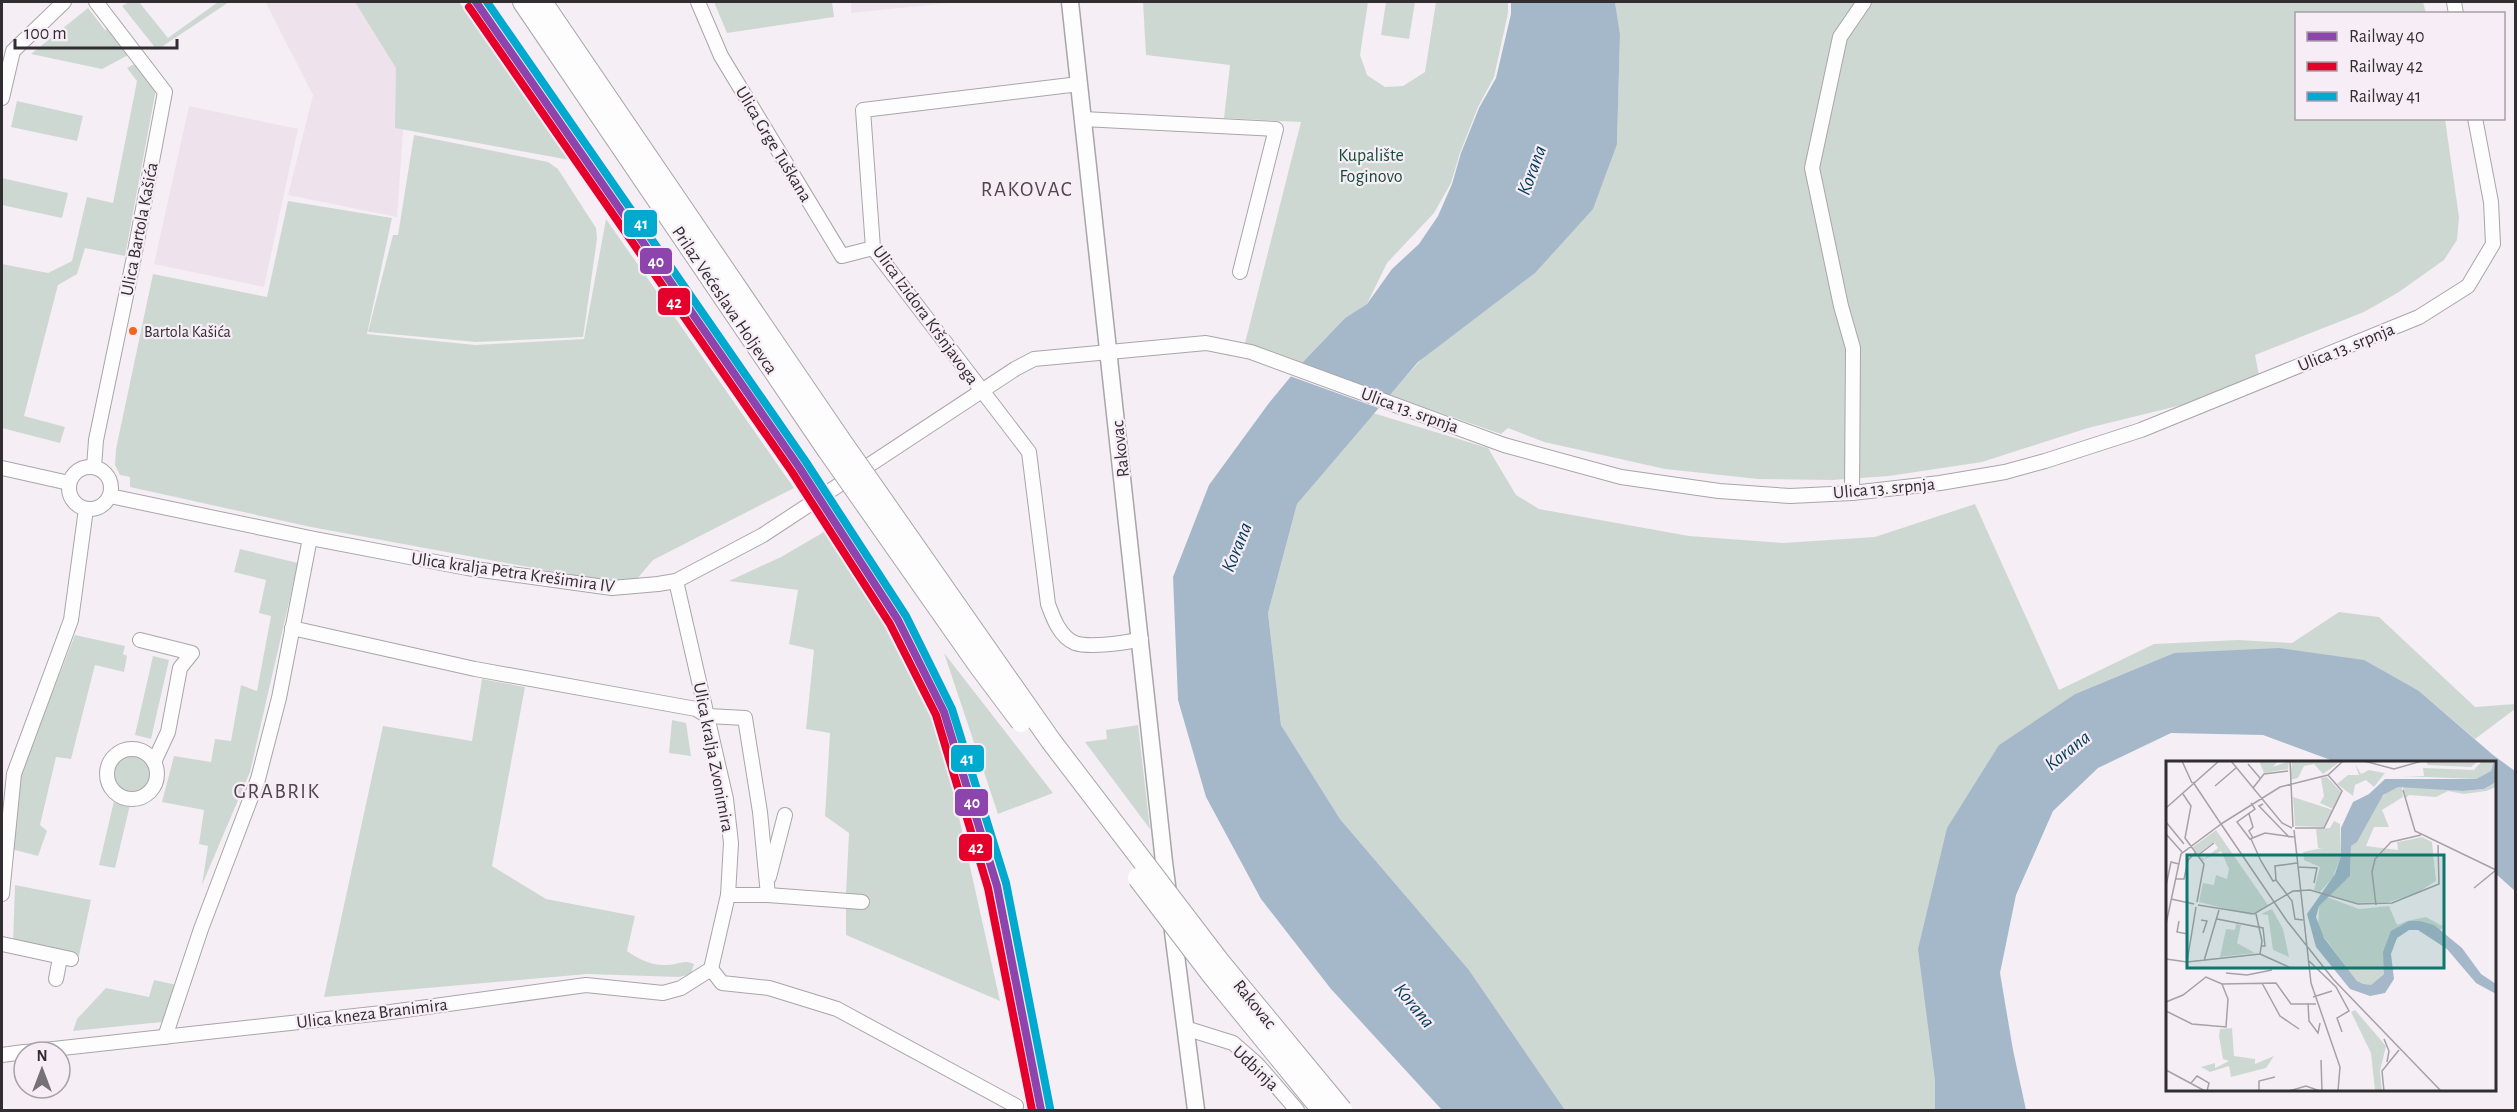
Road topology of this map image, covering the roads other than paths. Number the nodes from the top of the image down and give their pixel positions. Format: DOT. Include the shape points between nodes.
graph roads {
  1 [pos="64,2"];
  2 [pos="523,2"];
  3 [pos="542,2"];
  4 [pos="698,2"];
  5 [pos="1070,2"];
  6 [pos="1864,2"];
  7 [pos="104,4"];
  8 [pos="1078,84"];
  9 [pos="2,98"];
  10 [pos="1083,119"];
  11 [pos="2475,120"];
  12 [pos="873,248"];
  13 [pos="1240,272"];
  14 [pos="1109,350"];
  15 [pos="982,391"];
  16 [pos="832,443"];
  17 [pos="94,467"];
  18 [pos="2,468"];
  19 [pos="69,483"];
  20 [pos="1852,493"];
  21 [pos="110,496"];
  22 [pos="86,509"];
  23 [pos="309,538"];
  24 [pos="676,581"];
  25 [pos="292,628"];
  26 [pos="1142,639"];
  27 [pos="140,640"];
  28 [pos="708,716"];
  29 [pos="154,762"];
  30 [pos="8,772"];
  31 [pos="785,815"];
  32 [pos="767,890"];
  33 [pos="2,894"];
  34 [pos="728,895"];
  35 [pos="862,902"];
  36 [pos="2,944"];
  37 [pos="711,969"];
  38 [pos="57,979"];
  39 [pos="1185,1028"];
  40 [pos="165,1037"];
  41 [pos="72,1047"];
  42 [pos="1016,1106"];
  43 [pos="1196,1110"];
  44 [pos="1297,1110"];
  45 [pos="1322,1110"];
  46 [pos="1342,1110"];
  1 -- 9 [label="street" via="13,51"];
  2 -- 16 [label="highway, Prilaz Većeslava Holjevca"];
  3 -- 16 [label="highway, Prilaz Većeslava Holjevca"];
  4 -- 12 [label="street, Ulica Grge Tuškana" via="721,56 842,256"];
  5 -- 8 [label="main road, Rakovac"];
  6 -- 20 [label="street" via="1840,37 1812,168 1853,348"];
  7 -- 17 [label="street, Ulica Bartola Kašića" via="165,92 96,440"];
  8 -- 10 [label="main road, Rakovac"];
  8 -- 12 [label="street, Ulica Izidora Kršnjavoga" via="863,110"];
  10 -- 13 [label="street" via="1276,129"];
  10 -- 14 [label="main road, Rakovac"];
  11 -- 20 [label="street, Ulica 13. srpnja" via="2491,202 2493,244 2468,286 2419,317 2141,430 2045,461 1940,483"];
  12 -- 15 [label="street, Ulica Izidora Kršnjavoga"];
  14 -- 15 [label="street, Ulica kralja Petra Krešimira IV" via="1034,359"];
  14 -- 20 [label="street, Ulica 13. srpnja" via="1206,343 1251,352 1488,439 1621,477 1672,486 1790,495"];
  14 -- 26 [label="main road, Rakovac"];
  15 -- 24 [label="street, Ulica kralja Petra Krešimira IV" via="764,535"];
  15 -- 26 [label="street, Ulica Izidora Kršnjavoga" via="1029,452 1048,604 1057,626 1074,642"];
  16 -- 45 [label="highway, Rakovac, bridge" via="979,666 1212,975"];
  16 -- 46 [label="highway, Rakovac, bridge" via="1065,760 1219,961"];
  17 -- 19 [label="street" via="76,472"];
  17 -- 21 [label="street" via="108,478"];
  18 -- 19 [label="street"];
  19 -- 22 [label="street" via="70,497"];
  21 -- 22 [label="street" via="100,506"];
  21 -- 23 [label="street, Ulica kralja Petra Krešimira IV"];
  22 -- 30 [label="street" via="71,620"];
  23 -- 24 [label="street, Ulica kralja Petra Krešimira IV" via="579,585 631,587"];
  23 -- 25 [label="street"];
  24 -- 28 [label="street, Ulica kralja Zvonimira"];
  25 -- 28 [label="street" via="475,669 696,709"];
  25 -- 40 [label="street" via="258,779"];
  26 -- 39 [label="main road, Rakovac"];
  27 -- 29 [label="street" via="192,653 180,668 168,732"];
  28 -- 32 [label="street" via="745,718"];
  28 -- 34 [label="street, Ulica kralja Zvonimira" via="731,843"];
  30 -- 33 [label="street"];
  31 -- 32 [label="street"];
  32 -- 34 [label="street"];
  32 -- 35 [label="street"];
  34 -- 37 [label="street, Ulica kralja Zvonimira"];
  36 -- 38 [label="street" via="65,958"];
  37 -- 40 [label="street, Ulica kneza Branimira" via="681,988 663,993 586,985"];
  37 -- 42 [label="street" via="722,983 769,988 837,1010"];
  39 -- 43 [label="main road"];
  39 -- 44 [label="street, Udbinja" via="1233,1043"];
  40 -- 41 [label="street, Ulica kneza Branimira"];
}
